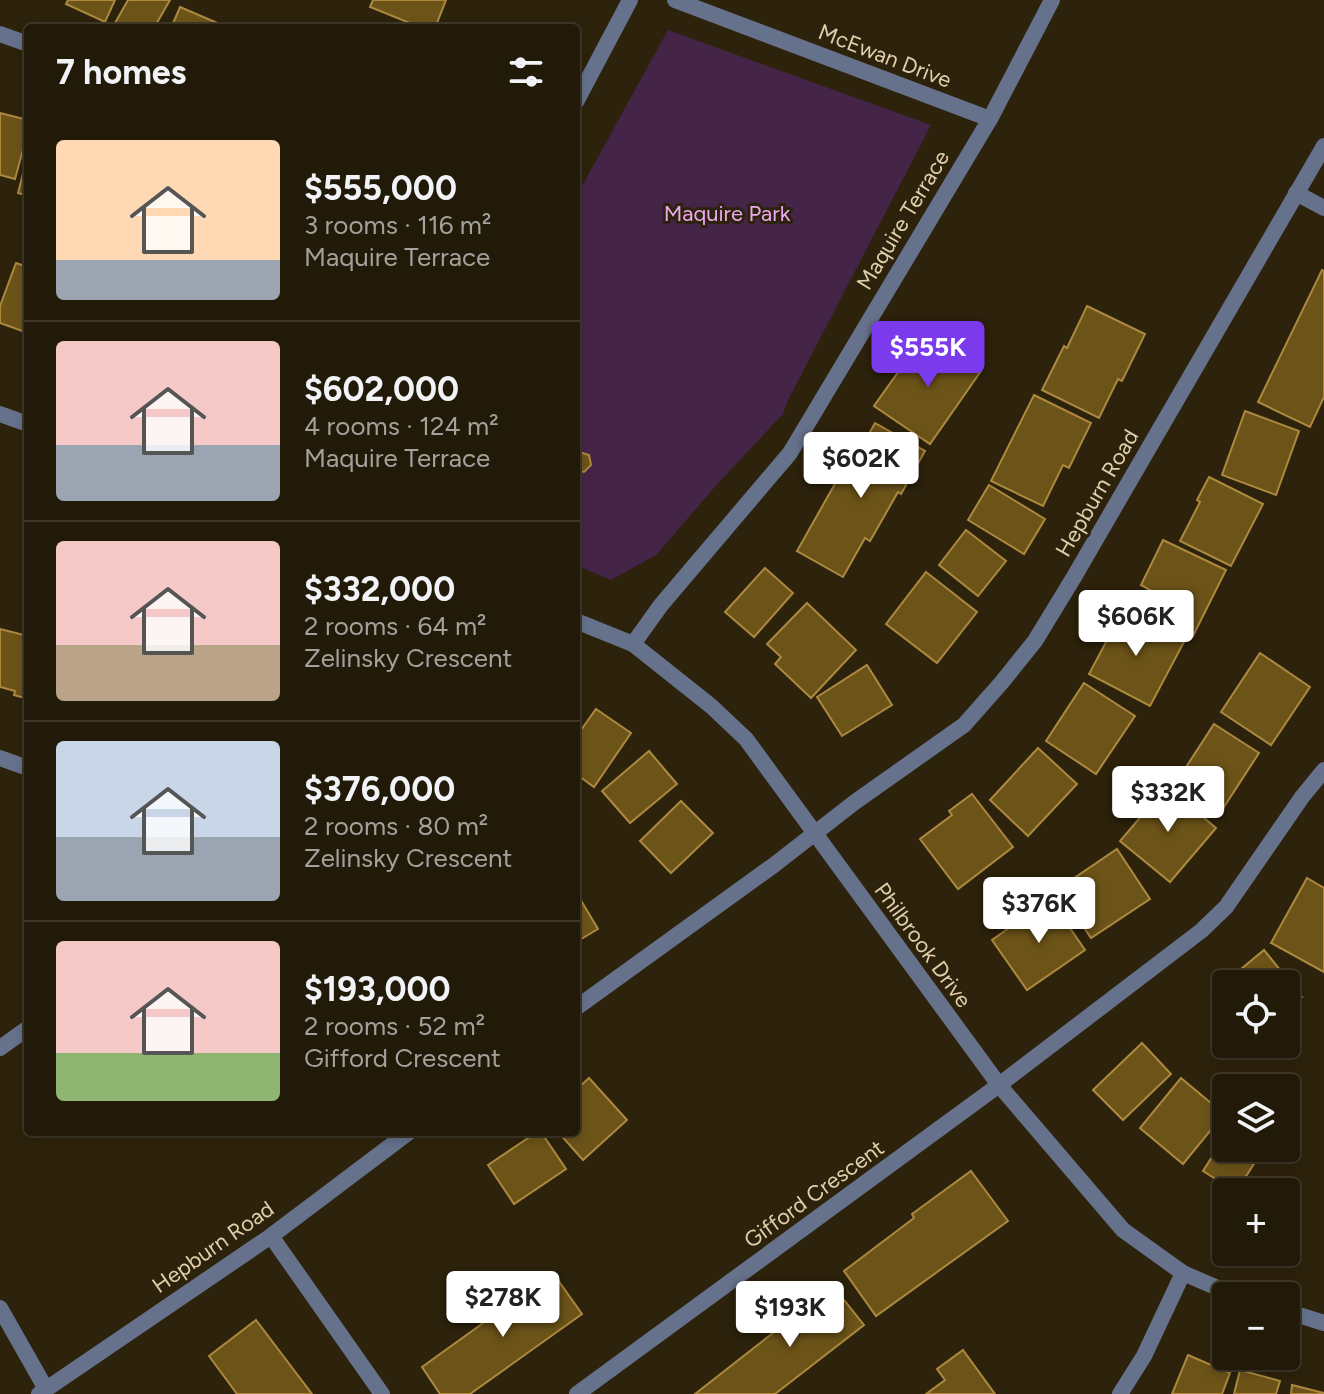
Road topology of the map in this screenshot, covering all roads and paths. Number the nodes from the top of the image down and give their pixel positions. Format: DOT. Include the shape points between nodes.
graph roads {
  1 [pos="630,0"];
  2 [pos="675,0"];
  3 [pos="1052,0"];
  4 [pos="0,34"];
  5 [pos="24,43"];
  6 [pos="580,94"];
  7 [pos="990,119"];
  8 [pos="1324,146"];
  9 [pos="1296,193"];
  10 [pos="1324,208"];
  11 [pos="0,414"];
  12 [pos="24,423"];
  13 [pos="580,623"];
  14 [pos="633,644"];
  15 [pos="0,758"];
  16 [pos="24,767"];
  17 [pos="1324,770"];
  18 [pos="815,833"];
  19 [pos="580,1005"];
  20 [pos="24,1031"];
  21 [pos="0,1048"];
  22 [pos="999,1085"];
  23 [pos="404,1136"];
  24 [pos="271,1236"];
  25 [pos="1183,1273"];
  26 [pos="1212,1286"];
  27 [pos="0,1308"];
  28 [pos="1300,1315"];
  29 [pos="1324,1323"];
  30 [pos="42,1392"];
  31 [pos="382,1394"];
  32 [pos="577,1394"];
  33 [pos="1120,1394"];
  1 -- 6 [label="street"];
  2 -- 7 [label="street, McEwan Drive"];
  3 -- 7 [label="street, Maquire Terrace"];
  4 -- 5 [label="street"];
  7 -- 14 [label="street, Maquire Terrace" via="790,453"];
  8 -- 9 [label="street, Hepburn Road"];
  9 -- 10 [label="street"];
  9 -- 18 [label="street, Hepburn Road" via="1035,641 964,725"];
  11 -- 12 [label="street"];
  13 -- 14 [label="street, Philbrook Drive"];
  14 -- 18 [label="street, Philbrook Drive" via="746,739"];
  15 -- 16 [label="street"];
  17 -- 22 [label="street, Gifford Crescent" via="1226,907"];
  18 -- 19 [label="street, Hepburn Road"];
  18 -- 22 [label="street, Philbrook Drive"];
  20 -- 21 [label="street"];
  22 -- 25 [label="street, Philbrook Drive" via="1123,1230"];
  22 -- 32 [label="street, Gifford Crescent"];
  23 -- 24 [label="street, Hepburn Road"];
  24 -- 30 [label="street, Hepburn Road"];
  24 -- 31 [label="street"];
  25 -- 26 [label="street, Philbrook Drive"];
  25 -- 33 [label="street"];
  27 -- 30 [label="street"];
  28 -- 29 [label="street"];
}
